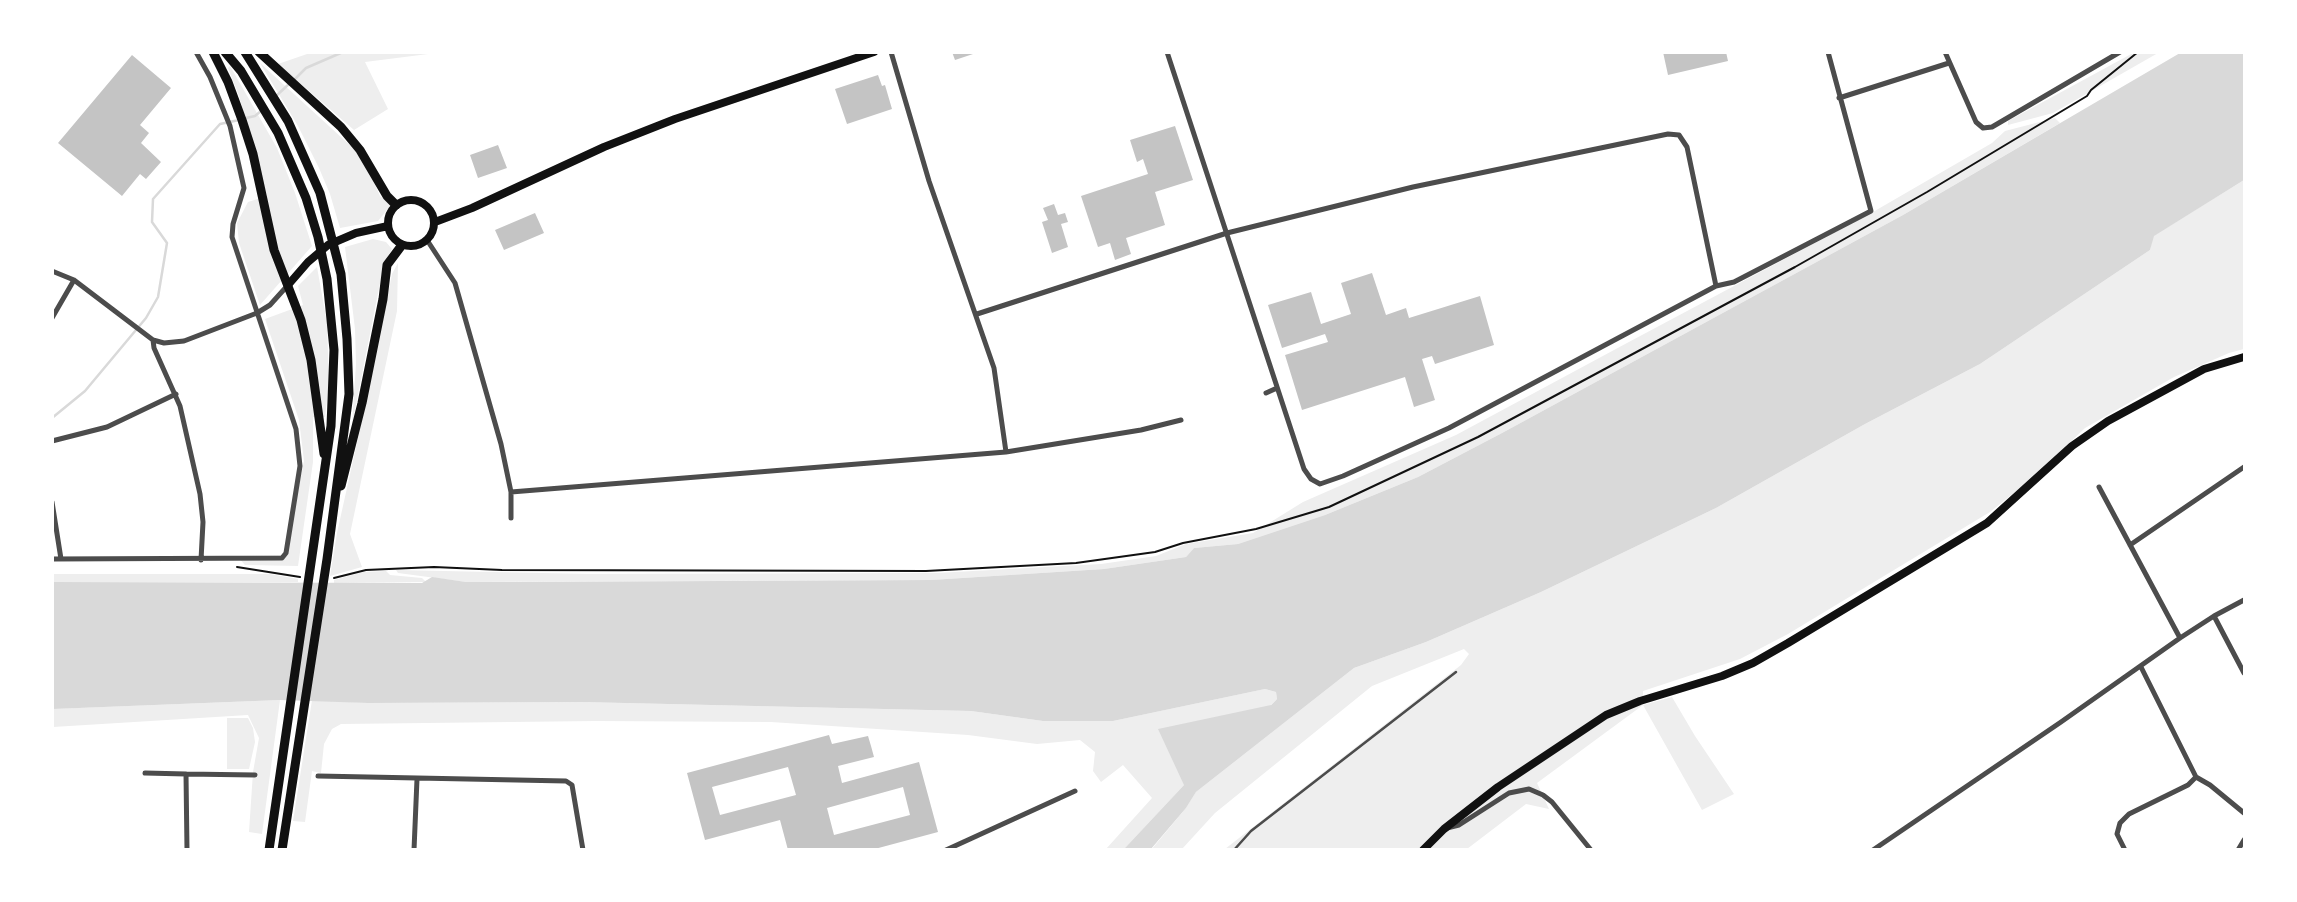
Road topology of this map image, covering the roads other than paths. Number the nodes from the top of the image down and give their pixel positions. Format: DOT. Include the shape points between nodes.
graph roads {
  1 [pos="195,52"];
  2 [pos="214,52"];
  3 [pos="225,52"];
  4 [pos="245,52"];
  5 [pos="259,52"];
  6 [pos="874,52"];
  7 [pos="891,52"];
  8 [pos="1167,52"];
  9 [pos="1829,52"];
  10 [pos="1945,52"];
  11 [pos="2120,52"];
  12 [pos="1949,63"];
  13 [pos="1839,98"];
  14 [pos="396,205"];
  15 [pos="435,222"];
  16 [pos="388,226"];
  17 [pos="1227,233"];
  18 [pos="427,240"];
  19 [pos="402,245"];
  20 [pos="52,271"];
  21 [pos="74,280"];
  22 [pos="288,285"];
  23 [pos="1716,286"];
  24 [pos="257,313"];
  25 [pos="977,314"];
  26 [pos="52,318"];
  27 [pos="153,340"];
  28 [pos="2245,357"];
  29 [pos="1278,388"];
  30 [pos="1266,393"];
  31 [pos="176,394"];
  32 [pos="1181,420"];
  33 [pos="52,441"];
  34 [pos="1006,452"];
  35 [pos="326,462"];
  36 [pos="2245,467"];
  37 [pos="2099,487"];
  38 [pos="511,492"];
  39 [pos="52,502"];
  40 [pos="511,518"];
  41 [pos="330,529"];
  42 [pos="2130,545"];
  43 [pos="52,559"];
  44 [pos="61,559"];
  45 [pos="201,560"];
  46 [pos="2245,600"];
  47 [pos="2214,616"];
  48 [pos="2180,638"];
  49 [pos="2141,667"];
  50 [pos="1456,672"];
  51 [pos="2245,674"];
  52 [pos="145,773"];
  53 [pos="186,774"];
  54 [pos="255,775"];
  55 [pos="318,776"];
  56 [pos="2196,777"];
  57 [pos="417,779"];
  58 [pos="1076,791"];
  59 [pos="2244,810"];
  60 [pos="1444,829"];
  61 [pos="2245,840"];
  62 [pos="187,849"];
  63 [pos="269,849"];
  64 [pos="282,849"];
  65 [pos="414,849"];
  66 [pos="583,849"];
  67 [pos="946,849"];
  68 [pos="1234,849"];
  69 [pos="1423,849"];
  70 [pos="1591,849"];
  71 [pos="1872,849"];
  72 [pos="2125,849"];
  73 [pos="2238,849"];
  1 -- 24 [label="street" via="230,127 244,188 233,237"];
  2 -- 22 [label="main road" via="253,154 275,250"];
  3 -- 35 [label="main road" via="278,133 318,237 334,350"];
  4 -- 41 [label="main road" via="302,150 320,193 341,274 349,394"];
  5 -- 14 [label="main road" via="341,127"];
  6 -- 15 [label="main road" via="675,119"];
  7 -- 25 [label="street" via="929,181"];
  8 -- 17 [label="street"];
  9 -- 13 [label="street"];
  10 -- 12 [label="street"];
  11 -- 12 [label="street" via="1983,128"];
  12 -- 13 [label="street"];
  13 -- 23 [label="street" via="1871,211 1734,282"];
  14 -- 15 [label="main road" via="422,201"];
  14 -- 16 [label="main road"];
  15 -- 18 [label="main road"];
  16 -- 19 [label="main road"];
  16 -- 22 [label="main road" via="328,245"];
  17 -- 23 [label="street" via="1413,187 1679,135 1687,147"];
  17 -- 25 [label="street"];
  17 -- 29 [label="street"];
  18 -- 19 [label="main road"];
  18 -- 38 [label="street" via="455,283"];
  19 -- 41 [label="main road" via="387,265 362,403"];
  20 -- 21 [label="street"];
  21 -- 26 [label="street"];
  21 -- 27 [label="street"];
  22 -- 24 [label="street"];
  22 -- 35 [label="main road" via="311,360"];
  23 -- 29 [label="street" via="1449,428 1320,484 1304,469"];
  24 -- 27 [label="street" via="184,341"];
  24 -- 45 [label="street" via="296,429 300,466 286,553 282,558"];
  25 -- 34 [label="street" via="994,368"];
  27 -- 31 [label="street"];
  28 -- 60 [label="main road" via="2204,369 2108,421 2075,444 1987,523 1753,663 1606,715"];
  29 -- 30 [label="street"];
  31 -- 33 [label="street" via="107,427"];
  31 -- 45 [label="street" via="200,494"];
  32 -- 34 [label="street"];
  34 -- 38 [label="street"];
  35 -- 63 [label="main road"];
  36 -- 42 [label="street"];
  37 -- 42 [label="street"];
  38 -- 40 [label="street"];
  39 -- 44 [label="street"];
  41 -- 64 [label="main road"];
  42 -- 48 [label="street"];
  43 -- 44 [label="street"];
  44 -- 45 [label="street"];
  46 -- 47 [label="street"];
  47 -- 48 [label="street"];
  47 -- 51 [label="street"];
  48 -- 49 [label="street"];
  49 -- 56 [label="street"];
  49 -- 71 [label="street"];
  50 -- 68 [label="lane"];
  52 -- 53 [label="street"];
  53 -- 54 [label="street"];
  53 -- 62 [label="street"];
  55 -- 57 [label="street"];
  56 -- 59 [label="street"];
  56 -- 72 [label="street" via="2120,823 2117,834"];
  57 -- 65 [label="street"];
  57 -- 66 [label="street" via="566,781 572,785"];
  58 -- 67 [label="street"];
  60 -- 69 [label="main road"];
  60 -- 70 [label="street" via="1459,825 1509,793 1529,789 1552,802"];
  61 -- 73 [label="street"];
}
